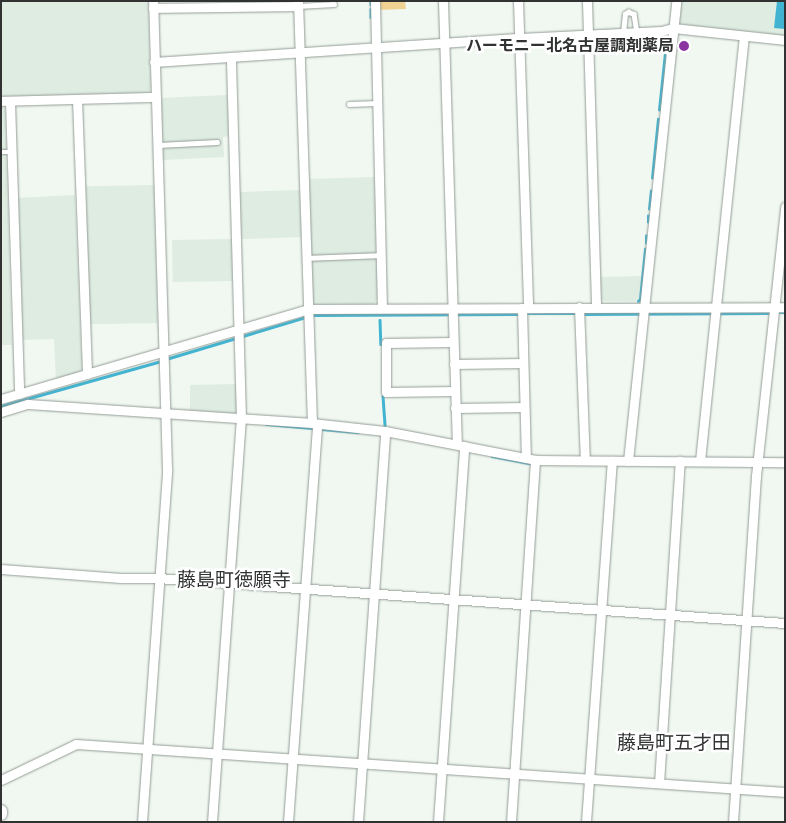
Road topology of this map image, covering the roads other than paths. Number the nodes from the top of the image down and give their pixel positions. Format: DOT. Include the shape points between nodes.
graph roads {
  1 [pos="375,1"];
  2 [pos="442,1"];
  3 [pos="518,1"];
  4 [pos="586,1"];
  5 [pos="676,1"];
  6 [pos="153,4"];
  7 [pos="298,4"];
  8 [pos="334,4"];
  9 [pos="673,28"];
  10 [pos="637,32"];
  11 [pos="623,33"];
  12 [pos="588,34"];
  13 [pos="744,36"];
  14 [pos="520,38"];
  15 [pos="785,40"];
  16 [pos="444,43"];
  17 [pos="376,48"];
  18 [pos="300,53"];
  19 [pos="231,57"];
  20 [pos="154,62"];
  21 [pos="155,97"];
  22 [pos="77,99"];
  23 [pos="5,101"];
  24 [pos="377,102"];
  25 [pos="349,104"];
  26 [pos="217,142"];
  27 [pos="157,145"];
  28 [pos="1,152"];
  29 [pos="11,152"];
  30 [pos="785,207"];
  31 [pos="381,255"];
  32 [pos="306,258"];
  33 [pos="785,307"];
  34 [pos="382,308"];
  35 [pos="596,308"];
  36 [pos="523,311"];
  37 [pos="643,311"];
  38 [pos="715,311"];
  39 [pos="774,311"];
  40 [pos="452,312"];
  41 [pos="580,312"];
  42 [pos="308,314"];
  43 [pos="240,334"];
  44 [pos="453,342"];
  45 [pos="163,357"];
  46 [pos="523,363"];
  47 [pos="454,364"];
  48 [pos="87,374"];
  49 [pos="455,391"];
  50 [pos="19,394"];
  51 [pos="1,399"];
  52 [pos="524,407"];
  53 [pos="456,408"];
  54 [pos="1,412"];
  55 [pos="164,413"];
  56 [pos="241,419"];
  57 [pos="314,424"];
  58 [pos="385,431"];
  59 [pos="460,445"];
  60 [pos="530,459"];
  61 [pos="585,460"];
  62 [pos="612,460"];
  63 [pos="628,460"];
  64 [pos="680,461"];
  65 [pos="700,461"];
  66 [pos="758,462"];
  67 [pos="785,462"];
  68 [pos="1,569"];
  69 [pos="158,578"];
  70 [pos="228,584"];
  71 [pos="305,589"];
  72 [pos="374,594"];
  73 [pos="453,600"];
  74 [pos="524,604"];
  75 [pos="601,611"];
  76 [pos="670,615"];
  77 [pos="747,620"];
  78 [pos="785,623"];
  79 [pos="146,748"];
  80 [pos="216,752"];
  81 [pos="293,758"];
  82 [pos="363,763"];
  83 [pos="442,768"];
  84 [pos="514,773"];
  85 [pos="588,778"];
  86 [pos="1,780"];
  87 [pos="659,783"];
  88 [pos="735,789"];
  89 [pos="785,792"];
  90 [pos="142,822"];
  91 [pos="212,822"];
  92 [pos="288,822"];
  93 [pos="358,822"];
  94 [pos="438,822"];
  95 [pos="511,822"];
  96 [pos="586,822"];
  97 [pos="733,822"];
  1 -- 17 [label="street"];
  2 -- 16 [label="street"];
  3 -- 14 [label="street"];
  4 -- 12 [label="street"];
  5 -- 9 [label="street"];
  6 -- 7 [label="street"];
  6 -- 20 [label="street"];
  7 -- 8 [label="lane"];
  7 -- 18 [label="street"];
  9 -- 10 [label="street"];
  9 -- 13 [label="street"];
  9 -- 37 [label="street"];
  10 -- 11 [label="street"];
  10 -- 11 [label="lane" via="634,14 628,12"];
  11 -- 12 [label="street"];
  12 -- 14 [label="street"];
  12 -- 35 [label="street"];
  13 -- 15 [label="street"];
  13 -- 38 [label="street"];
  14 -- 16 [label="street"];
  14 -- 36 [label="street"];
  16 -- 17 [label="street"];
  16 -- 40 [label="street"];
  17 -- 18 [label="street"];
  17 -- 24 [label="street"];
  18 -- 19 [label="street"];
  18 -- 32 [label="street"];
  19 -- 20 [label="street"];
  19 -- 43 [label="street"];
  20 -- 21 [label="street"];
  21 -- 22 [label="street"];
  21 -- 27 [label="street"];
  22 -- 23 [label="street"];
  22 -- 48 [label="street"];
  23 -- 29 [label="street"];
  24 -- 25 [label="lane"];
  24 -- 31 [label="street"];
  26 -- 27 [label="lane"];
  27 -- 45 [label="street"];
  28 -- 29 [label="lane"];
  29 -- 50 [label="street"];
  30 -- 39 [label="street"];
  31 -- 32 [label="lane"];
  31 -- 34 [label="street"];
  32 -- 42 [label="street"];
  33 -- 39 [label="street"];
  34 -- 40 [label="street"];
  34 -- 42 [label="street"];
  35 -- 37 [label="street"];
  35 -- 41 [label="street"];
  36 -- 40 [label="street"];
  36 -- 41 [label="street"];
  36 -- 46 [label="street"];
  37 -- 38 [label="street"];
  37 -- 63 [label="street"];
  38 -- 39 [label="street"];
  38 -- 65 [label="street"];
  39 -- 66 [label="street"];
  40 -- 44 [label="street"];
  41 -- 61 [label="street"];
  42 -- 43 [label="street"];
  42 -- 57 [label="street"];
  43 -- 45 [label="street"];
  43 -- 56 [label="street"];
  44 -- 47 [label="street"];
  44 -- 49 [label="street" via="386,342 386,392"];
  45 -- 48 [label="street"];
  45 -- 55 [label="street"];
  46 -- 47 [label="street"];
  46 -- 52 [label="street"];
  47 -- 49 [label="street"];
  48 -- 50 [label="street"];
  49 -- 53 [label="street"];
  50 -- 51 [label="street"];
  52 -- 53 [label="street"];
  52 -- 60 [label="street"];
  53 -- 59 [label="street"];
  54 -- 55 [label="street" via="28,404"];
  55 -- 56 [label="street"];
  55 -- 69 [label="street" via="167,469"];
  56 -- 57 [label="street"];
  56 -- 70 [label="street"];
  57 -- 58 [label="street"];
  57 -- 71 [label="street"];
  58 -- 59 [label="street"];
  58 -- 72 [label="street"];
  59 -- 60 [label="street"];
  59 -- 73 [label="street"];
  60 -- 61 [label="street"];
  60 -- 74 [label="street"];
  61 -- 62 [label="street"];
  62 -- 63 [label="street"];
  62 -- 75 [label="street"];
  63 -- 64 [label="street"];
  64 -- 65 [label="street"];
  64 -- 76 [label="street"];
  65 -- 66 [label="street"];
  66 -- 67 [label="street"];
  66 -- 77 [label="street"];
  68 -- 69 [label="street"];
  69 -- 70 [label="street"];
  69 -- 79 [label="street"];
  70 -- 71 [label="street"];
  70 -- 80 [label="street"];
  71 -- 72 [label="street"];
  71 -- 81 [label="street"];
  72 -- 73 [label="street"];
  72 -- 82 [label="street"];
  73 -- 74 [label="street"];
  73 -- 83 [label="street"];
  74 -- 75 [label="street"];
  74 -- 84 [label="street"];
  75 -- 76 [label="street"];
  75 -- 85 [label="street"];
  76 -- 77 [label="street"];
  76 -- 87 [label="street"];
  77 -- 78 [label="street"];
  77 -- 88 [label="street"];
  79 -- 80 [label="street"];
  79 -- 86 [label="street" via="76,744"];
  79 -- 90 [label="street"];
  80 -- 81 [label="street"];
  80 -- 91 [label="street"];
  81 -- 82 [label="street"];
  81 -- 92 [label="street"];
  82 -- 83 [label="street"];
  82 -- 93 [label="street"];
  83 -- 84 [label="street"];
  83 -- 94 [label="street"];
  84 -- 85 [label="street"];
  84 -- 95 [label="street"];
  85 -- 87 [label="street"];
  85 -- 96 [label="street"];
  87 -- 88 [label="street"];
  88 -- 89 [label="street"];
  88 -- 97 [label="street"];
}
